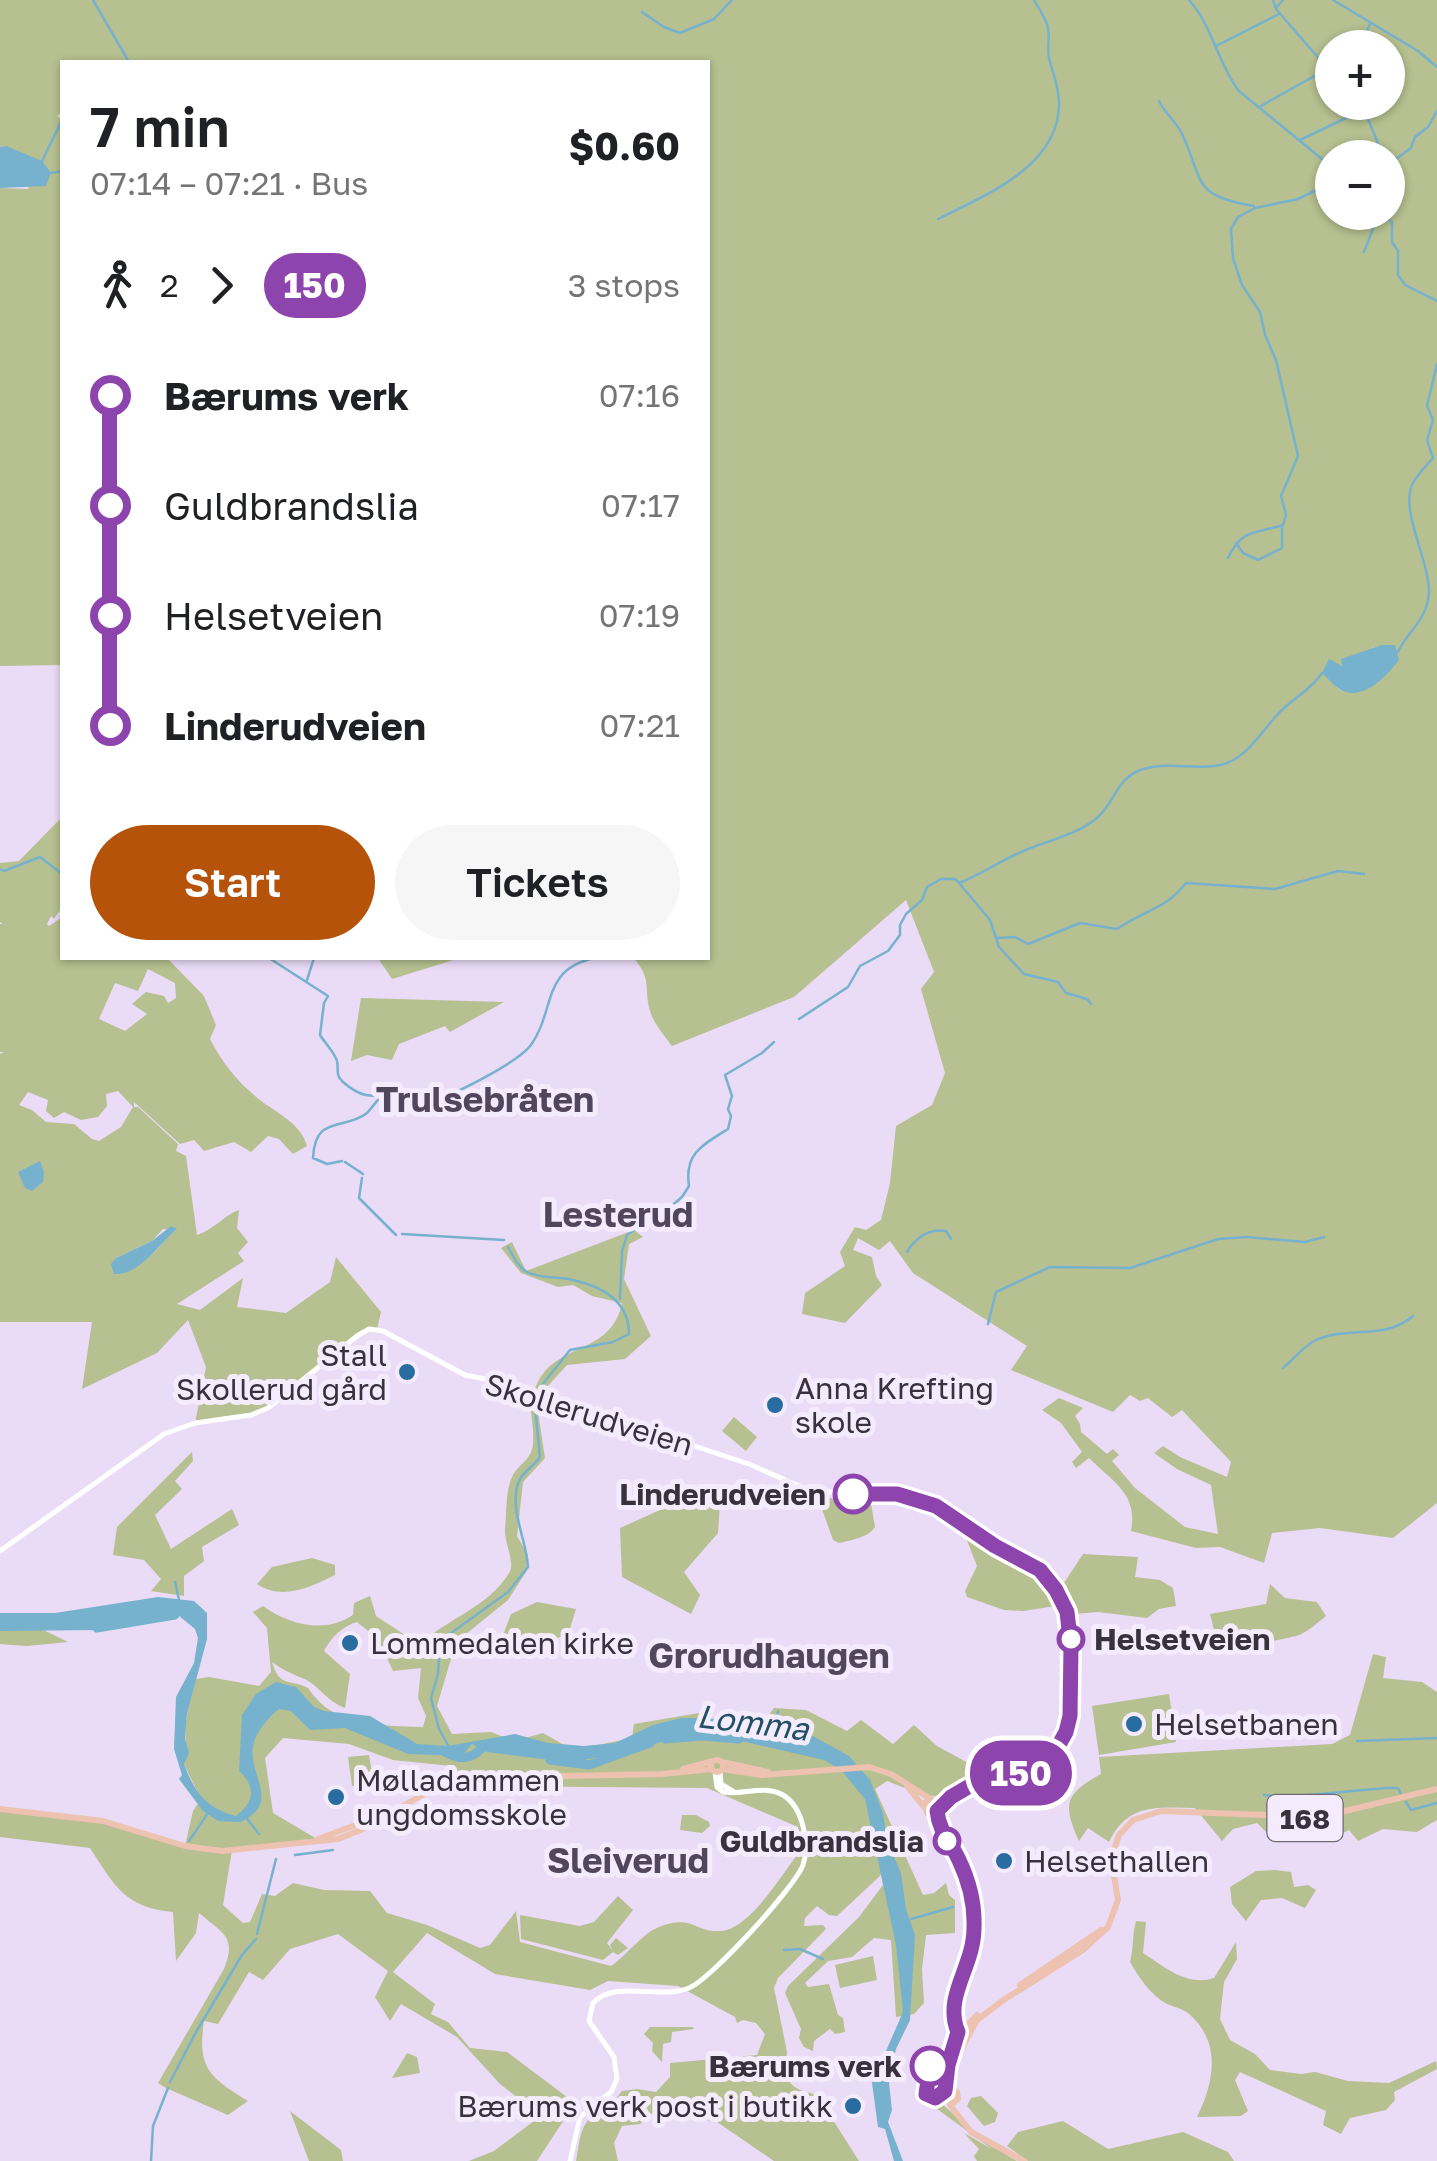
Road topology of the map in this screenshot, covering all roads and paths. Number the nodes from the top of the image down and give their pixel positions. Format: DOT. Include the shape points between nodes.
graph roads {
  1 [pos="0,1551"];
  2 [pos="717,1767"];
  3 [pos="903,1781"];
  4 [pos="1437,1789"];
  5 [pos="935,1804"];
  6 [pos="0,1809"];
  7 [pos="925,1810"];
  8 [pos="964,1873"];
  9 [pos="959,2038"];
  10 [pos="948,2090"];
  11 [pos="958,2099"];
  12 [pos="950,2105"];
  13 [pos="978,2135"];
  14 [pos="571,2158"];
  15 [pos="1024,2161"];
  1 -- 5 [label="street, Skollerudveien" via="154,1440 195,1422 268,1408 357,1336 377,1330 465,1375 525,1387 576,1414 620,1418 808,1490 927,1502 1040,1570 1068,1617 1066,1732 1040,1765 974,1784"];
  2 -- 3 [label="main road" via="774,1773 869,1767"];
  2 -- 6 [label="main road" via="466,1778 303,1844 207,1850 103,1821"];
  2 -- 14 [label="street" via="719,1790 726,1794 766,1790 792,1804 805,1847 802,1866 698,1984 678,1992 605,1993 593,2002 589,2022 614,2057 617,2079 580,2117"];
  3 -- 5 [label="main road"];
  3 -- 7 [label="main road"];
  4 -- 9 [label="main road, 168" via="1320,1817 1149,1813 1128,1824 1115,1845 1116,1898 1098,1933 992,2004"];
  5 -- 7 [label="main road"];
  5 -- 7 [label="main road"];
  5 -- 8 [label="main road"];
  7 -- 8 [label="main road"];
  8 -- 9 [label="main road" via="974,1932 947,2020"];
  9 -- 10 [label="main road" via="947,2070"];
  10 -- 11 [label="main road"];
  10 -- 12 [label="main road" via="943,2098"];
  11 -- 12 [label="main road"];
  11 -- 13 [label="main road" via="960,2114"];
  12 -- 13 [label="main road"];
  13 -- 15 [label="main road"];
}
